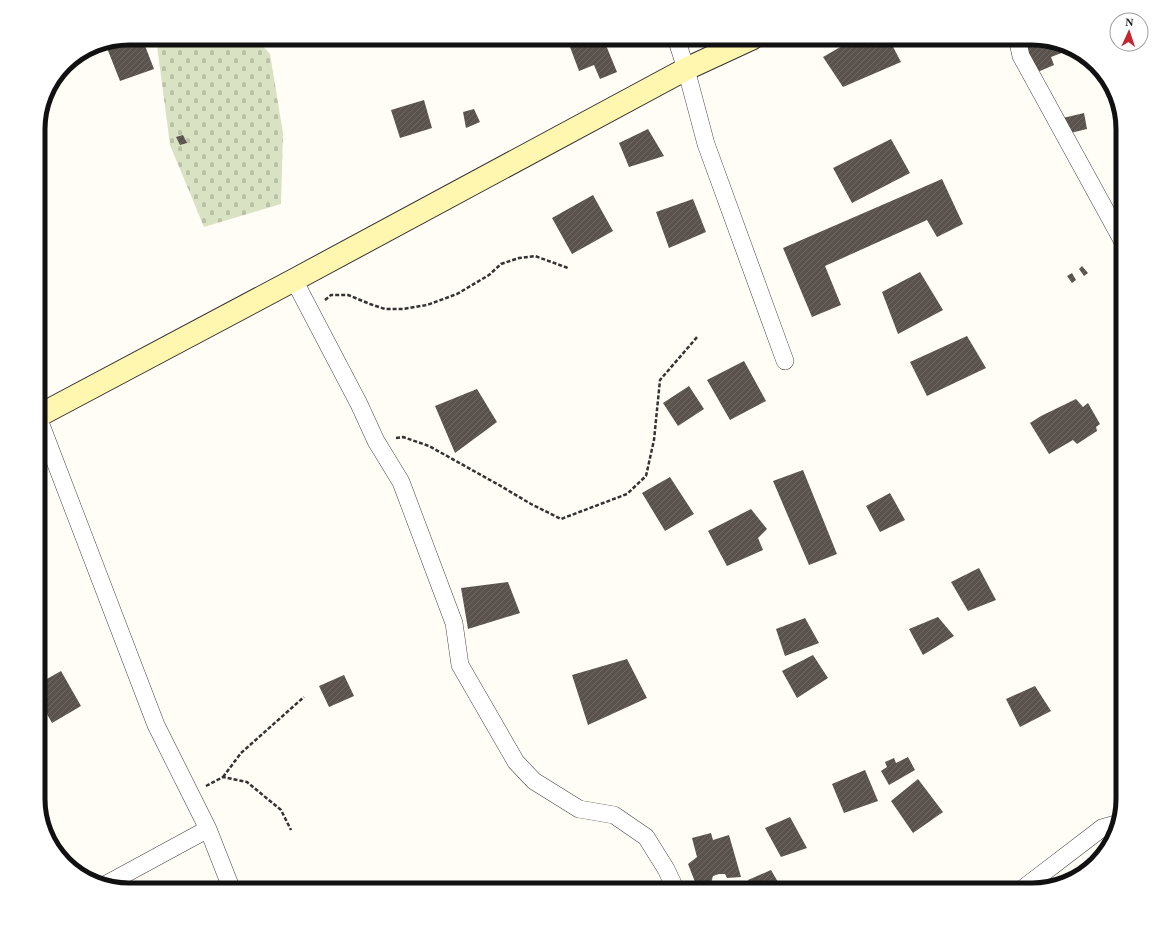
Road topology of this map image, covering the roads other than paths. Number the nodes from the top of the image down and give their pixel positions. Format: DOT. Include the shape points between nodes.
graph roads {
  1 [pos="678,45"];
  2 [pos="738,45"];
  3 [pos="1018,45"];
  4 [pos="686,69"];
  5 [pos="1116,229"];
  6 [pos="294,280"];
  7 [pos="785,361"];
  8 [pos="45,412"];
  9 [pos="45,434"];
  10 [pos="1112,825"];
  11 [pos="208,829"];
  12 [pos="112,881"];
  13 [pos="229,883"];
  14 [pos="673,883"];
  15 [pos="1030,883"];
  1 -- 4 [label="street"];
  2 -- 4 [label="main road"];
  3 -- 5 [label="street" via="1020,56"];
  4 -- 6 [label="main road"];
  4 -- 7 [label="street" via="706,144"];
  6 -- 8 [label="main road"];
  6 -- 14 [label="street" via="376,440 401,482 454,623 460,665 516,762 534,781 579,809 614,815 646,837"];
  9 -- 11 [label="street" via="156,725"];
  10 -- 15 [label="street" via="1102,828"];
  11 -- 12 [label="street"];
  11 -- 13 [label="street"];
}
